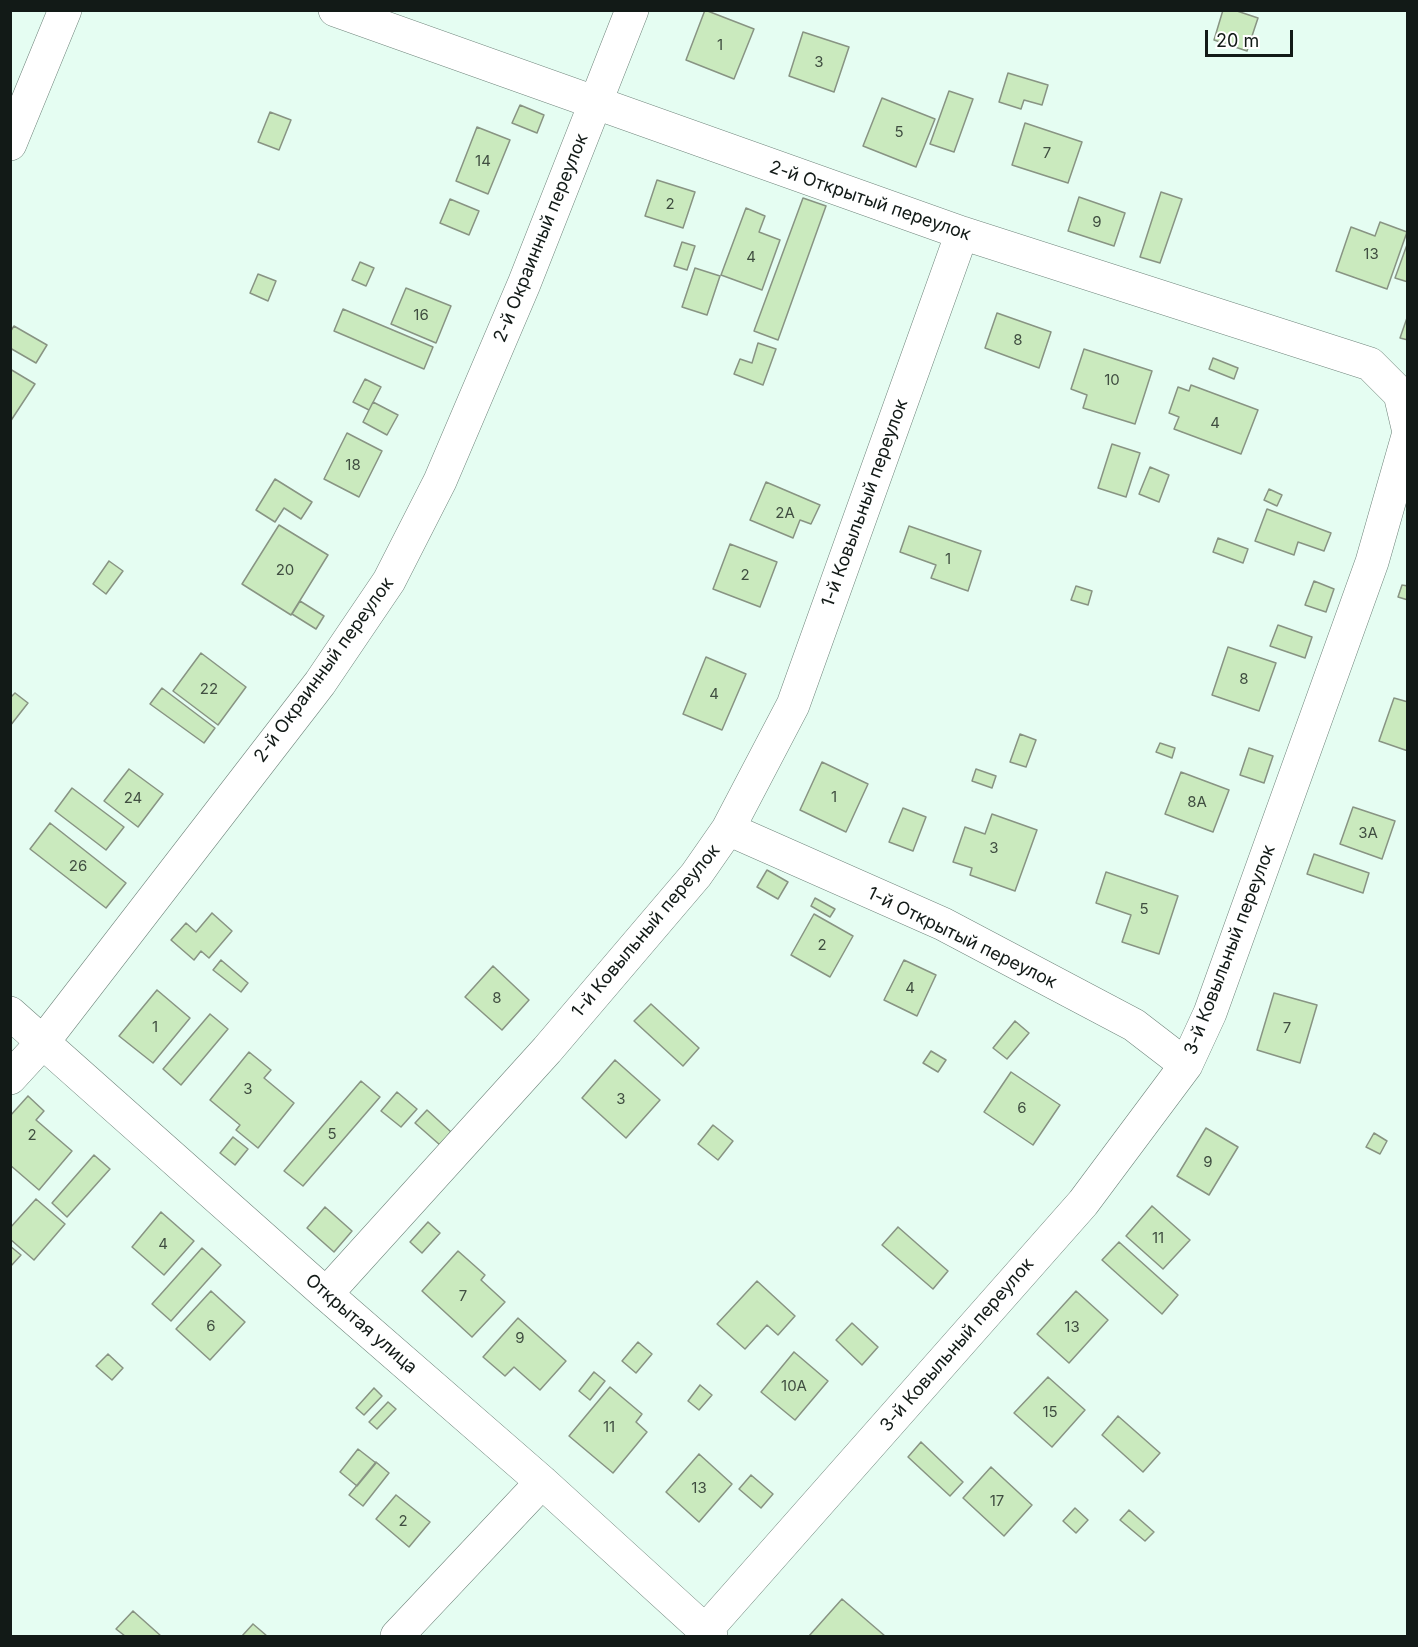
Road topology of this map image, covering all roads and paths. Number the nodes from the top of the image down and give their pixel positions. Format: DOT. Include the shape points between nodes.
graph roads {
  1 [pos="65,10"];
  2 [pos="335,10"];
  3 [pos="632,10"];
  4 [pos="596,104"];
  5 [pos="10,144"];
  6 [pos="962,233"];
  7 [pos="1407,428"];
  8 [pos="1407,436"];
  9 [pos="728,829"];
  10 [pos="10,1013"];
  11 [pos="43,1042"];
  12 [pos="1186,1065"];
  13 [pos="10,1078"];
  14 [pos="326,1294"];
  15 [pos="542,1482"];
  16 [pos="708,1634"];
  17 [pos="397,1636"];
  1 -- 5 [label="street"];
  2 -- 4 [label="street, 2-й Открытый переулок"];
  3 -- 4 [label="street, 2-й Окраинный переулок"];
  4 -- 6 [label="street, 2-й Открытый переулок"];
  4 -- 11 [label="street, 2-й Окраинный переулок" via="440,481 389,581 313,692"];
  6 -- 7 [label="street, 2-й Открытый переулок" via="1370,364 1400,394"];
  6 -- 9 [label="street, 1-й Ковыльный переулок" via="793,705"];
  8 -- 12 [label="street, 3-й Ковыльный переулок" via="1372,562 1210,1013"];
  9 -- 12 [label="street, 1-й Открытый переулок" via="943,924 1134,1025"];
  9 -- 14 [label="street, 1-й Ковыльный переулок" via="696,875 547,1050"];
  10 -- 11 [label="street, Открытая улица"];
  11 -- 13 [label="street, 2-й Окраинный переулок"];
  11 -- 14 [label="street, Открытая улица"];
  12 -- 16 [label="street, 3-й Ковыльный переулок" via="1083,1203"];
  14 -- 15 [label="street, Открытая улица"];
  15 -- 16 [label="street, Открытая улица"];
  15 -- 17 [label="street"];
}
